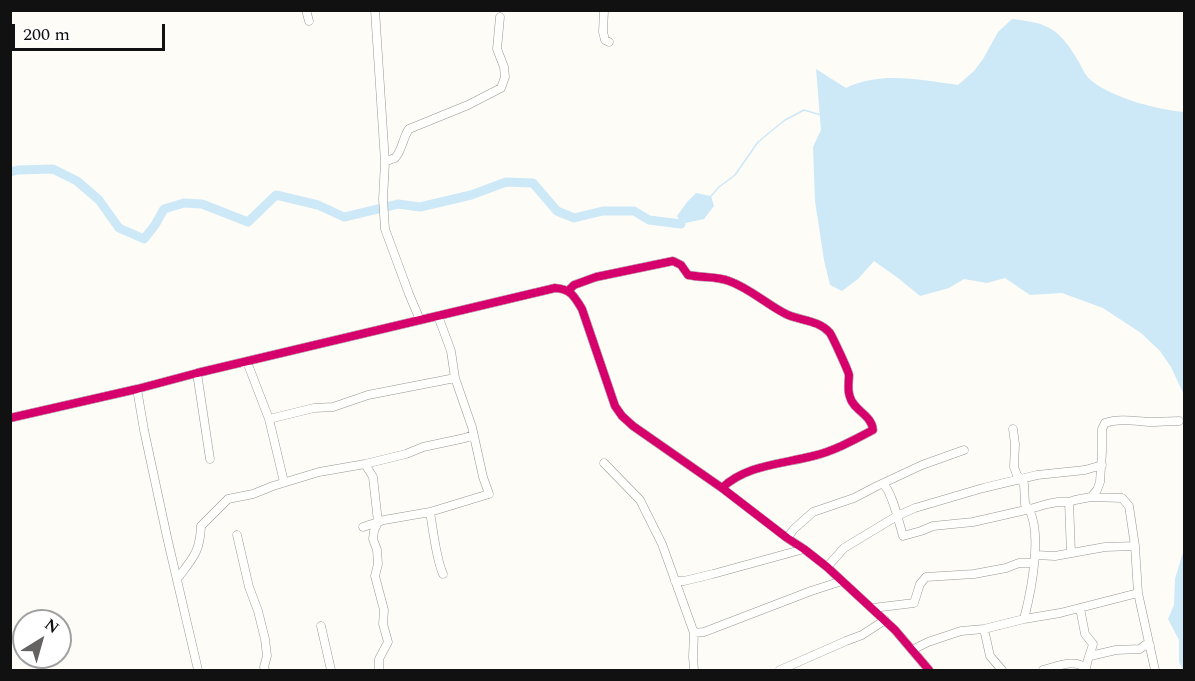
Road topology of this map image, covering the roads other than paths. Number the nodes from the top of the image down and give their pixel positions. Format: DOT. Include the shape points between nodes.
graph roads {
  1 [pos="306,10"];
  2 [pos="375,10"];
  3 [pos="604,10"];
  4 [pos="500,17"];
  5 [pos="309,21"];
  6 [pos="609,42"];
  7 [pos="385,162"];
  8 [pos="568,291"];
  9 [pos="438,316"];
  10 [pos="420,320"];
  11 [pos="247,362"];
  12 [pos="197,373"];
  13 [pos="455,378"];
  14 [pos="137,389"];
  15 [pos="10,418"];
  16 [pos="268,419"];
  17 [pos="1179,421"];
  18 [pos="1013,429"];
  19 [pos="473,435"];
  20 [pos="964,450"];
  21 [pos="210,459"];
  22 [pos="604,463"];
  23 [pos="365,464"];
  24 [pos="1101,465"];
  25 [pos="1021,479"];
  26 [pos="284,482"];
  27 [pos="883,484"];
  28 [pos="722,488"];
  29 [pos="1091,497"];
  30 [pos="1070,502"];
  31 [pos="1030,509"];
  32 [pos="430,512"];
  33 [pos="897,516"];
  34 [pos="378,522"];
  35 [pos="363,527"];
  36 [pos="237,535"];
  37 [pos="787,538"];
  38 [pos="1135,546"];
  39 [pos="804,549"];
  40 [pos="1071,553"];
  41 [pos="1034,559"];
  42 [pos="827,567"];
  43 [pos="443,574"];
  44 [pos="177,579"];
  45 [pos="842,580"];
  46 [pos="675,581"];
  47 [pos="1138,593"];
  48 [pos="873,608"];
  49 [pos="1080,609"];
  50 [pos="1024,619"];
  51 [pos="885,620"];
  52 [pos="321,626"];
  53 [pos="984,629"];
  54 [pos="694,633"];
  55 [pos="1150,646"];
  56 [pos="912,650"];
  57 [pos="1090,656"];
  58 [pos="1086,669"];
  59 [pos="198,670"];
  60 [pos="265,670"];
  61 [pos="331,670"];
  62 [pos="379,670"];
  63 [pos="694,670"];
  64 [pos="780,670"];
  65 [pos="927,670"];
  66 [pos="1002,670"];
  67 [pos="1043,670"];
  68 [pos="1155,670"];
  1 -- 5 [label="street"];
  2 -- 7 [label="street"];
  3 -- 6 [label="street" via="603,32"];
  4 -- 7 [label="street" via="497,49 505,77 501,88 409,129 394,158"];
  7 -- 10 [label="street" via="385,229"];
  8 -- 9 [label="street" via="555,288"];
  8 -- 28 [label="street" via="582,309 615,406 622,416"];
  8 -- 28 [label="street" via="596,277 673,261 688,275 730,281 785,314 815,323 829,333 849,374 850,399 870,420 873,430 814,456 743,474"];
  9 -- 10 [label="street"];
  9 -- 13 [label="street" via="451,351"];
  10 -- 11 [label="street"];
  11 -- 12 [label="street"];
  11 -- 16 [label="street"];
  12 -- 14 [label="street"];
  12 -- 21 [label="street"];
  13 -- 16 [label="street"];
  13 -- 19 [label="street"];
  14 -- 15 [label="street"];
  14 -- 44 [label="street"];
  16 -- 26 [label="street"];
  17 -- 24 [label="street" via="1105,423"];
  18 -- 25 [label="street" via="1014,467"];
  19 -- 23 [label="street"];
  19 -- 32 [label="street" via="489,494"];
  20 -- 27 [label="street"];
  22 -- 46 [label="street" via="640,500"];
  23 -- 26 [label="street"];
  23 -- 34 [label="street" via="373,477"];
  24 -- 25 [label="street"];
  24 -- 29 [label="street" via="1100,482"];
  25 -- 31 [label="street" via="1025,504"];
  25 -- 33 [label="street"];
  26 -- 44 [label="street" via="228,499 201,526 197,552"];
  27 -- 33 [label="street"];
  27 -- 37 [label="street" via="813,512"];
  28 -- 37 [label="street"];
  29 -- 30 [label="street"];
  29 -- 38 [label="street" via="1122,498 1130,506"];
  30 -- 31 [label="street"];
  30 -- 40 [label="street"];
  31 -- 33 [label="street" via="933,526 903,536"];
  31 -- 41 [label="street"];
  32 -- 34 [label="street"];
  32 -- 43 [label="street"];
  33 -- 42 [label="street" via="844,548"];
  34 -- 35 [label="street"];
  34 -- 62 [label="street" via="373,539 378,564 375,576 388,642 379,659"];
  36 -- 60 [label="street" via="265,639"];
  37 -- 39 [label="street"];
  38 -- 40 [label="street"];
  38 -- 47 [label="street"];
  39 -- 42 [label="street"];
  39 -- 46 [label="street"];
  40 -- 41 [label="street"];
  41 -- 48 [label="street" via="974,574 926,577 914,603"];
  41 -- 50 [label="street"];
  42 -- 45 [label="street"];
  44 -- 59 [label="street"];
  45 -- 48 [label="street"];
  45 -- 54 [label="street"];
  46 -- 54 [label="street"];
  47 -- 49 [label="street"];
  47 -- 55 [label="street"];
  48 -- 51 [label="street"];
  49 -- 50 [label="street"];
  49 -- 57 [label="street" via="1084,634 1093,644"];
  50 -- 53 [label="street"];
  51 -- 56 [label="street"];
  51 -- 64 [label="street" via="862,635"];
  52 -- 61 [label="street"];
  53 -- 56 [label="street" via="961,632"];
  53 -- 66 [label="street" via="990,656"];
  54 -- 63 [label="street"];
  55 -- 57 [label="street"];
  55 -- 68 [label="street"];
  56 -- 65 [label="street"];
  57 -- 58 [label="street"];
  58 -- 67 [label="street" via="1080,663 1070,663"];
}
